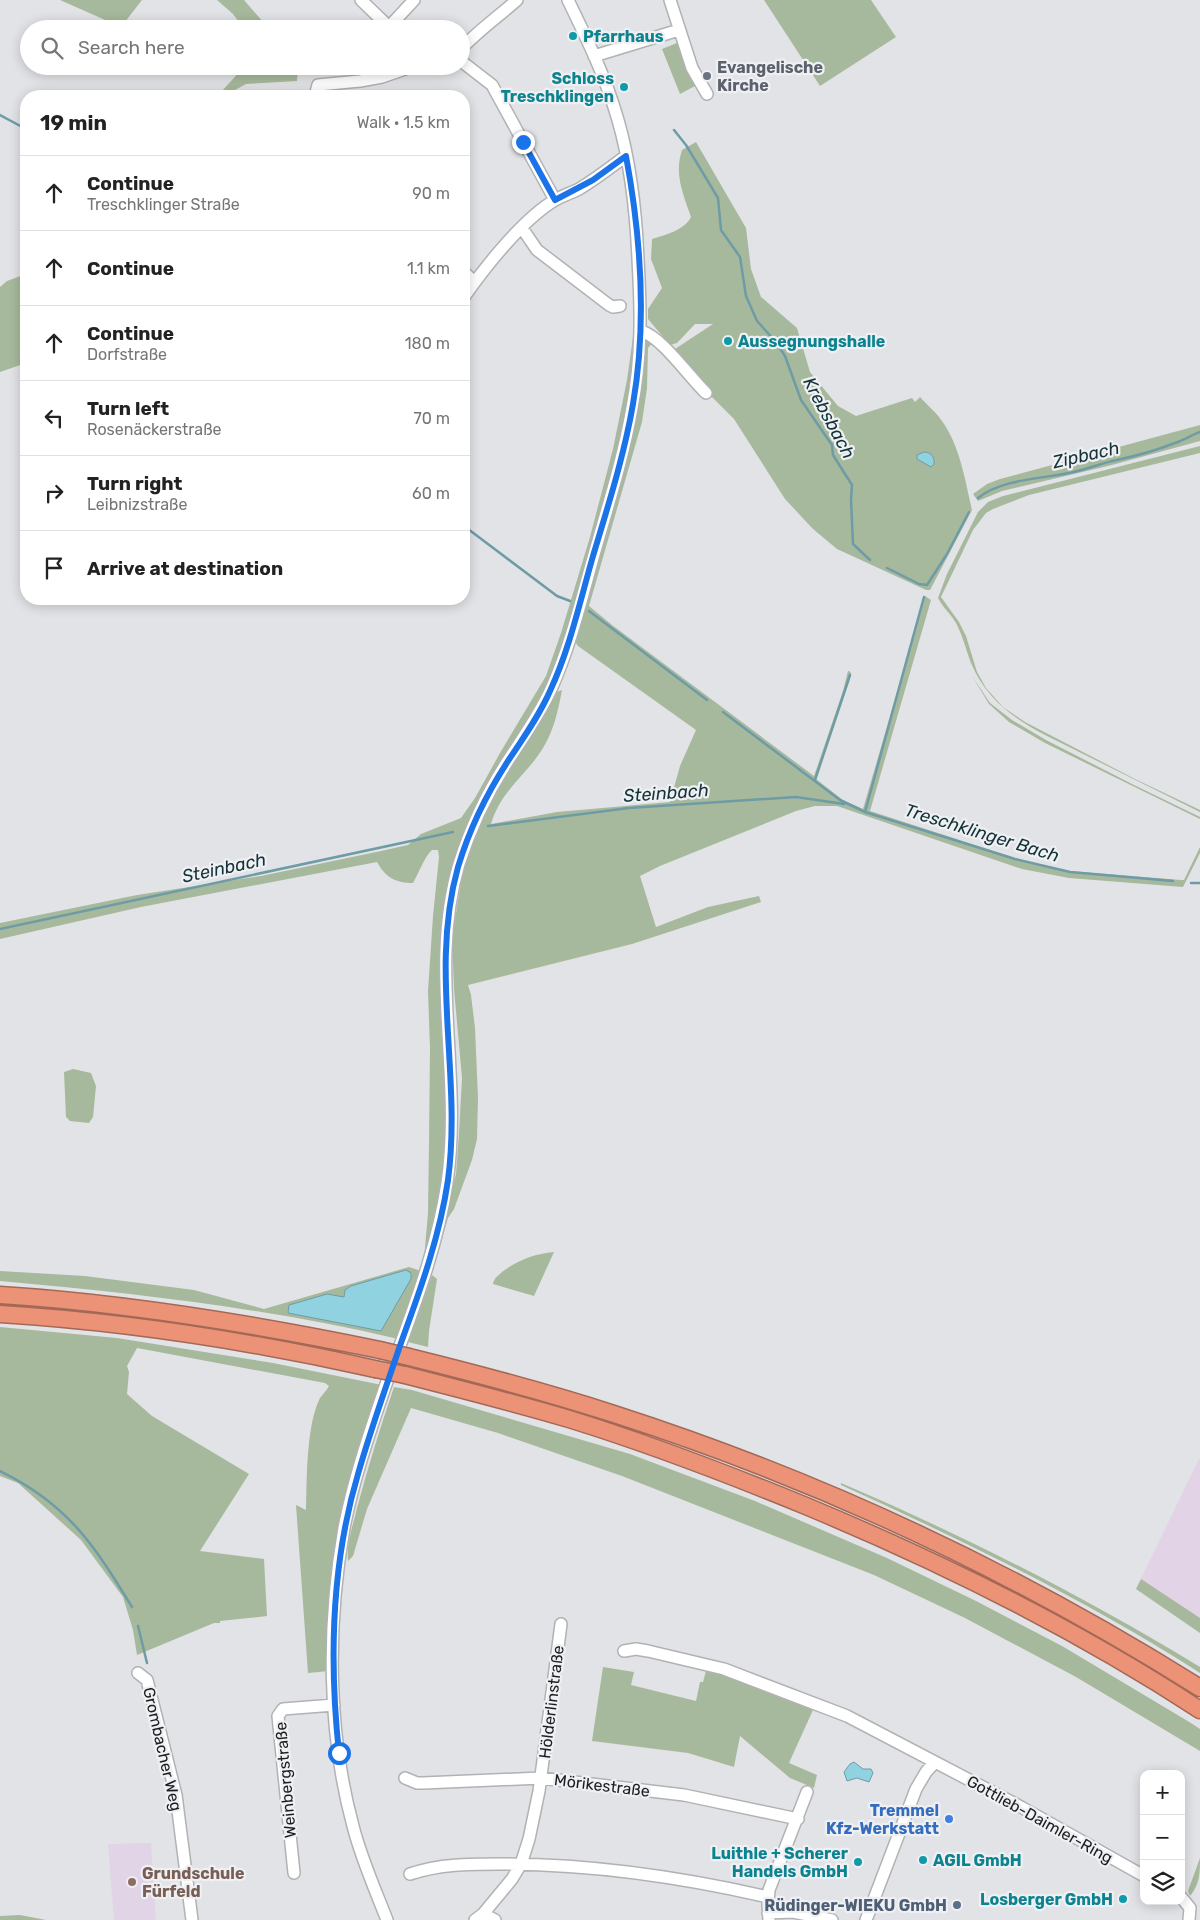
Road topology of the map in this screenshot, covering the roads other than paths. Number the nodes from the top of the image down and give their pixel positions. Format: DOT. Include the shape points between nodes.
graph roads {
  1 [pos="361,0"];
  2 [pos="414,0"];
  3 [pos="517,0"];
  4 [pos="569,0"];
  5 [pos="670,0"];
  6 [pos="382,20"];
  7 [pos="397,20"];
  8 [pos="679,30"];
  9 [pos="470,39"];
  10 [pos="594,56"];
  11 [pos="470,68"];
  12 [pos="388,75"];
  13 [pos="321,90"];
  14 [pos="708,94"];
  15 [pos="626,156"];
  16 [pos="555,200"];
  17 [pos="522,228"];
  18 [pos="470,278"];
  19 [pos="474,282"];
  20 [pos="470,288"];
  21 [pos="620,306"];
  22 [pos="641,331"];
  23 [pos="706,393"];
  24 [pos="0,1295"];
  25 [pos="0,1314"];
  26 [pos="561,1624"];
  27 [pos="624,1651"];
  28 [pos="138,1673"];
  29 [pos="1200,1688"];
  30 [pos="334,1706"];
  31 [pos="1200,1710"];
  32 [pos="936,1762"];
  33 [pos="405,1778"];
  34 [pos="541,1778"];
  35 [pos="807,1792"];
  36 [pos="798,1819"];
  37 [pos="521,1864"];
  38 [pos="294,1873"];
  39 [pos="410,1874"];
  40 [pos="1140,1874"];
  41 [pos="768,1897"];
  42 [pos="1185,1902"];
  43 [pos="769,1916"];
  44 [pos="479,1917"];
  45 [pos="192,1920"];
  46 [pos="388,1920"];
  47 [pos="495,1920"];
  48 [pos="832,1920"];
  49 [pos="866,1920"];
  50 [pos="1189,1920"];
  1 -- 6 [label="street"];
  2 -- 7 [label="street"];
  3 -- 9 [label="street"];
  4 -- 10 [label="street"];
  5 -- 8 [label="street"];
  8 -- 10 [label="street"];
  8 -- 14 [label="street" via="692,68"];
  10 -- 15 [label="street" via="619,123"];
  11 -- 16 [label="street" via="492,85"];
  12 -- 13 [label="street"];
  15 -- 16 [label="street" via="593,180"];
  15 -- 22 [label="street" via="637,228"];
  16 -- 17 [label="street"];
  17 -- 19 [label="street"];
  17 -- 21 [label="street" via="537,250 609,305"];
  18 -- 19 [label="street"];
  19 -- 20 [label="street"];
  22 -- 23 [label="street" via="658,341"];
  22 -- 30 [label="street" via="624,450 558,672 538,714 496,780 475,821 452,891 445,966 453,1102 448,1180 427,1269 356,1478 343,1537 335,1600"];
  24 -- 29 [label="highway, bridge" via="194,1316 380,1350 614,1414 813,1487 903,1527 1050,1600"];
  25 -- 31 [label="highway, bridge" via="191,1334 289,1350 496,1398 641,1442 751,1483 930,1560 1042,1617"];
  26 -- 34 [label="street, Hölderlinstraße"];
  27 -- 32 [label="street, Gottlieb-Daimler-Ring" via="648,1651 750,1678 847,1716"];
  28 -- 45 [label="street, Grombacher Weg" via="147,1680 173,1776"];
  30 -- 38 [label="street, Weinbergstraße" via="283,1709 278,1716"];
  30 -- 46 [label="street" via="344,1790 352,1823 365,1866"];
  32 -- 40 [label="street, Gottlieb-Daimler-Ring"];
  32 -- 49 [label="street" via="916,1789"];
  33 -- 34 [label="street, Mörikestraße" via="423,1783"];
  34 -- 36 [label="street, Mörikestraße" via="684,1795"];
  34 -- 37 [label="street, Hölderlinstraße" via="534,1821"];
  35 -- 36 [label="street"];
  36 -- 41 [label="street"];
  37 -- 39 [label="street" via="459,1864"];
  37 -- 41 [label="street" via="563,1865 672,1879"];
  37 -- 44 [label="street, Hölderlinstraße"];
  41 -- 43 [label="street"];
  42 -- 50 [label="street" via="1190,1908"];
  43 -- 48 [label="street" via="793,1912"];
  44 -- 47 [label="street"];
}
